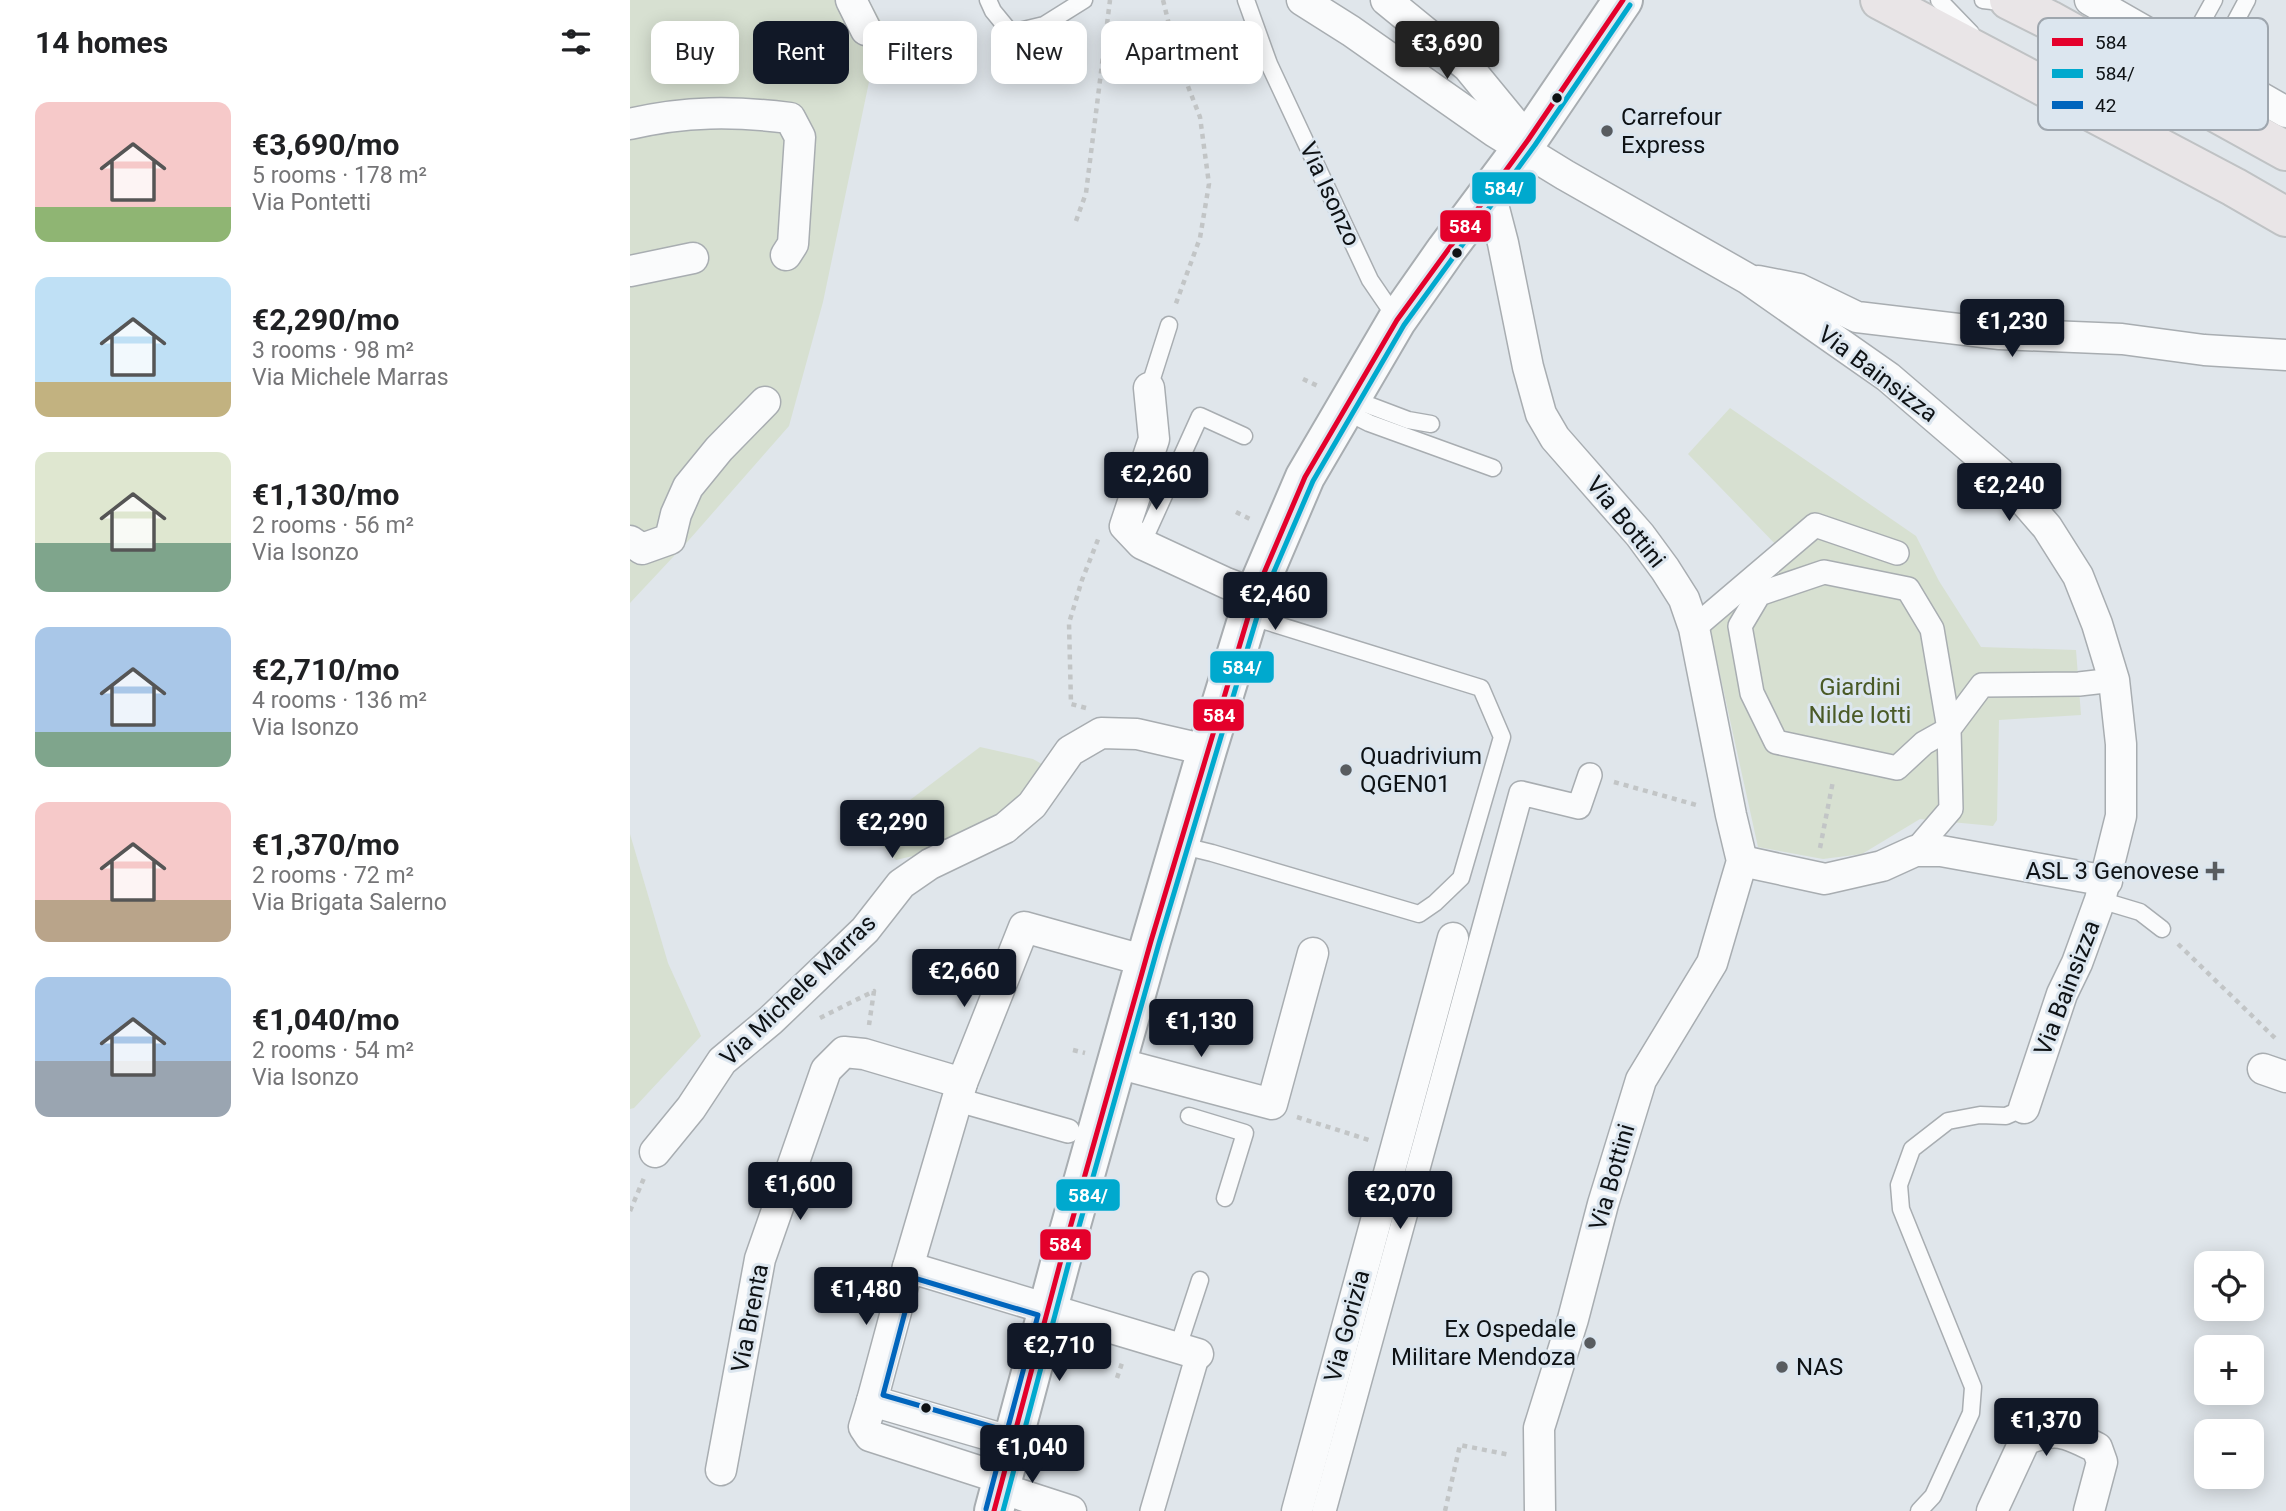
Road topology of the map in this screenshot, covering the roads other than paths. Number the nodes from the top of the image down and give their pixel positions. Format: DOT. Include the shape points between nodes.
graph roads {
  1 [pos="851,0"];
  2 [pos="988,0"];
  3 [pos="1084,0"];
  4 [pos="1246,0"];
  5 [pos="1302,0"];
  6 [pos="1387,0"];
  7 [pos="1880,0"];
  8 [pos="1939,0"];
  9 [pos="2090,0"];
  10 [pos="2214,0"];
  11 [pos="2247,0"];
  12 [pos="2002,1"];
  13 [pos="1615,3"];
  14 [pos="2054,10"];
  15 [pos="2122,18"];
  16 [pos="2204,18"];
  17 [pos="2237,18"];
  18 [pos="863,24"];
  19 [pos="2004,67"];
  20 [pos="2038,85"];
  21 [pos="2268,101"];
  22 [pos="2286,111"];
  23 [pos="630,124"];
  24 [pos="2125,130"];
  25 [pos="2251,130"];
  26 [pos="1525,144"];
  27 [pos="2286,151"];
  28 [pos="1490,193"];
  29 [pos="2286,217"];
  30 [pos="786,255"];
  31 [pos="694,258"];
  32 [pos="630,271"];
  33 [pos="1748,279"];
  34 [pos="1397,320"];
  35 [pos="1169,325"];
  36 [pos="2286,355"];
  37 [pos="1149,388"];
  38 [pos="1338,398"];
  39 [pos="765,402"];
  40 [pos="1431,424"];
  41 [pos="1244,436"];
  42 [pos="1493,468"];
  43 [pos="630,541"];
  44 [pos="1142,544"];
  45 [pos="1897,553"];
  46 [pos="1252,605"];
  47 [pos="1694,628"];
  48 [pos="2114,680"];
  49 [pos="1949,729"];
  50 [pos="1207,750"];
  51 [pos="1590,775"];
  52 [pos="1179,845"];
  53 [pos="1915,851"];
  54 [pos="1742,861"];
  55 [pos="2104,891"];
  56 [pos="2162,929"];
  57 [pos="1453,938"];
  58 [pos="1313,953"];
  59 [pos="1146,961"];
  60 [pos="1117,1063"];
  61 [pos="960,1091"];
  62 [pos="2024,1108"];
  63 [pos="1189,1116"];
  64 [pos="1068,1131"];
  65 [pos="655,1152"];
  66 [pos="1225,1198"];
  67 [pos="908,1267"];
  68 [pos="1200,1280"];
  69 [pos="1049,1309"];
  70 [pos="1188,1350"];
  71 [pos="873,1401"];
  72 [pos="1013,1442"];
  73 [pos="721,1470"];
  74 [pos="999,1493"];
  75 [pos="1071,1511"];
  76 [pos="1152,1511"];
  77 [pos="1297,1511"];
  78 [pos="1324,1511"];
  79 [pos="1540,1511"];
  80 [pos="1919,1511"];
  81 [pos="1992,1511"];
  82 [pos="2090,1511"];
  1 -- 18 [label="street"];
  2 -- 3 [label="lane" via="1011,33 1044,25"];
  4 -- 34 [label="lane, Via Isonzo" via="1269,64 1370,280"];
  5 -- 26 [label="street, Via Bainsizza"];
  6 -- 26 [label="street" via="1468,67"];
  7 -- 19 [label="main road"];
  8 -- 19 [label="lane"];
  9 -- 15 [label="street"];
  10 -- 16 [label="lane"];
  11 -- 17 [label="lane"];
  12 -- 14 [label="main road"];
  13 -- 26 [label="main road"];
  19 -- 20 [label="main road"];
  21 -- 22 [label="street"];
  23 -- 30 [label="street" via="697,113 790,118 800,137 793,244"];
  24 -- 29 [label="main road"];
  25 -- 27 [label="main road"];
  26 -- 28 [label="main road"];
  26 -- 33 [label="street, Via Bainsizza" via="1576,182"];
  28 -- 34 [label="main road"];
  28 -- 47 [label="street, Via Bottini" via="1541,414 1555,438 1665,569 1684,599"];
  31 -- 32 [label="street"];
  33 -- 36 [label="street" via="1799,289 1857,317 2000,334 2122,339"];
  33 -- 48 [label="street, Via Bainsizza" via="1888,377 2000,473 2046,527 2078,576"];
  34 -- 38 [label="main road"];
  35 -- 37 [label="lane"];
  37 -- 44 [label="street" via="1154,439 1125,526"];
  38 -- 40 [label="lane"];
  38 -- 42 [label="lane" via="1370,423"];
  38 -- 46 [label="main road"];
  39 -- 43 [label="street" via="688,487 670,539 642,549"];
  41 -- 44 [label="lane" via="1200,416"];
  44 -- 46 [label="street" via="1226,583"];
  45 -- 47 [label="street" via="1815,524"];
  46 -- 50 [label="main road"];
  46 -- 52 [label="lane" via="1481,688 1502,737 1461,877 1419,914"];
  47 -- 54 [label="street, Via Bottini"];
  48 -- 49 [label="street" via="1982,685"];
  48 -- 55 [label="street, Via Bainsizza" via="2121,744 2121,816"];
  49 -- 49 [label="street" via="1924,743 1897,768 1776,742 1752,693 1740,626 1759,594 1824,572 1908,589 1932,629"];
  49 -- 53 [label="street" via="1951,810"];
  50 -- 52 [label="main road"];
  50 -- 65 [label="street, Via Michele Marras" via="1137,734 1101,733 1070,751 1032,805 1004,828 930,864 901,884 865,930 722,1061"];
  51 -- 78 [label="street" via="1579,807 1521,793"];
  52 -- 59 [label="main road"];
  53 -- 54 [label="street" via="1882,866 1825,878"];
  53 -- 55 [label="street" via="1941,851"];
  54 -- 79 [label="street, Via Bottini" via="1712,964 1640,1080 1539,1428"];
  55 -- 56 [label="lane"];
  55 -- 62 [label="street, Via Bainsizza" via="2062,994"];
  57 -- 77 [label="street, Via Gorizia"];
  58 -- 60 [label="street" via="1272,1104"];
  59 -- 60 [label="main road"];
  59 -- 61 [label="street" via="1024,927"];
  60 -- 69 [label="main road"];
  61 -- 64 [label="street"];
  61 -- 67 [label="street"];
  61 -- 73 [label="street, Via Brenta" via="864,1054 844,1052 826,1070 760,1259"];
  62 -- 80 [label="lane" via="2006,1116 1948,1121 1912,1149 1899,1185 1900,1209 1973,1387 1971,1413 1933,1496"];
  63 -- 66 [label="lane" via="1245,1133"];
  67 -- 69 [label="street"];
  67 -- 71 [label="street"];
  68 -- 70 [label="lane"];
  69 -- 70 [label="street"];
  69 -- 72 [label="main road"];
  70 -- 76 [label="street"];
  71 -- 72 [label="street"];
  71 -- 74 [label="street" via="864,1427 870,1436"];
  72 -- 74 [label="main road"];
  74 -- 75 [label="street"];
  81 -- 82 [label="street" via="2025,1440 2045,1431 2069,1434 2097,1448 2102,1462"];
}
